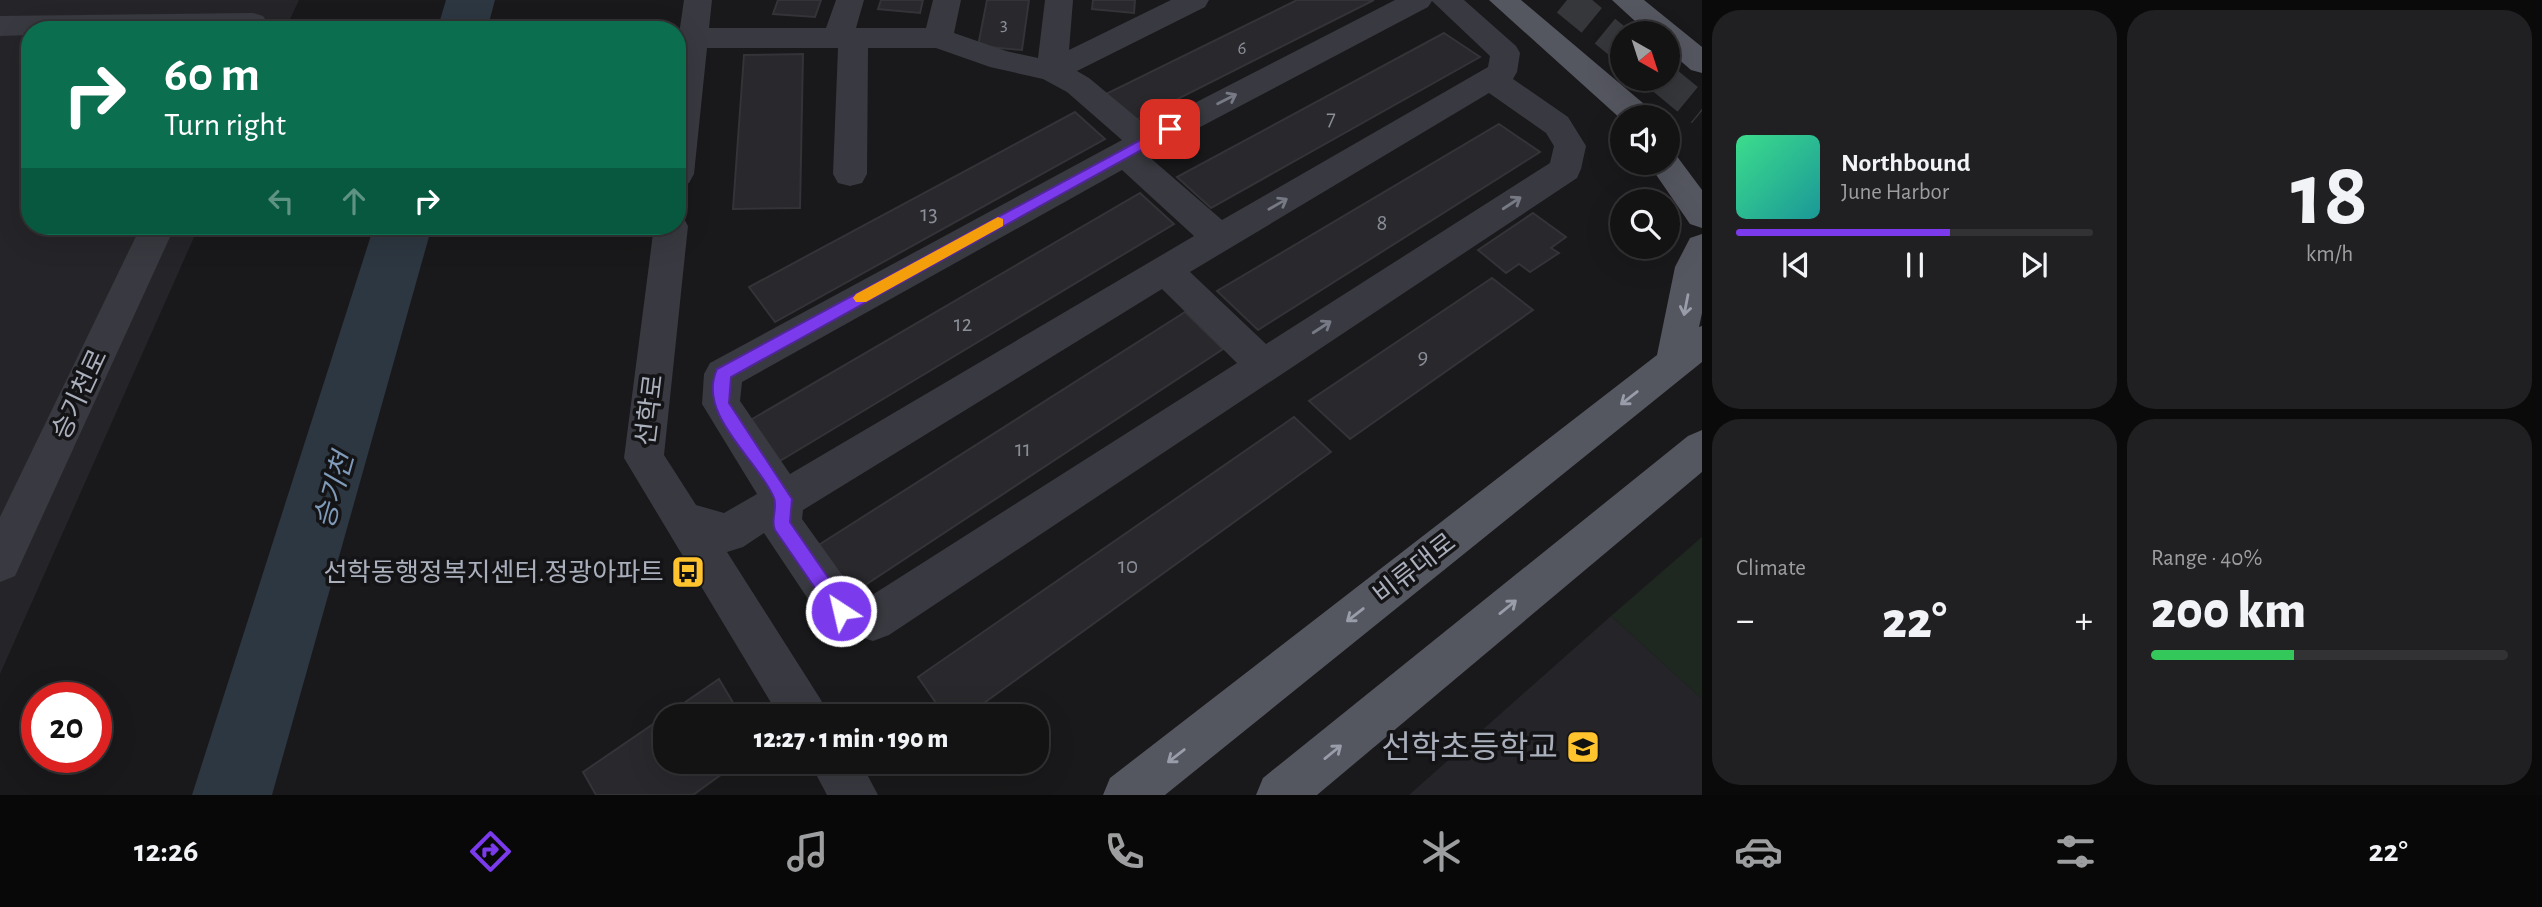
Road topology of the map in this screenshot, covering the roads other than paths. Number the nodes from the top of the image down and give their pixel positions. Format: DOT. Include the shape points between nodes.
graph roads {
  1 [pos="698,0"];
  2 [pos="850,0"];
  3 [pos="947,0"];
  4 [pos="1059,0"];
  5 [pos="1195,0"];
  6 [pos="1418,0"];
  7 [pos="1446,0"];
  8 [pos="1503,0"];
  9 [pos="1626,0"];
  10 [pos="256,18"];
  11 [pos="160,21"];
  12 [pos="1651,21"];
  13 [pos="21,25"];
  14 [pos="0,26"];
  15 [pos="693,38"];
  16 [pos="846,38"];
  17 [pos="938,38"];
  18 [pos="1680,41"];
  19 [pos="1680,45"];
  20 [pos="1702,54"];
  21 [pos="1577,63"];
  22 [pos="1702,63"];
  23 [pos="1052,71"];
  24 [pos="1496,76"];
  25 [pos="686,98"];
  26 [pos="1625,105"];
  27 [pos="1610,106"];
  28 [pos="1135,148"];
  29 [pos="1680,152"];
  30 [pos="1702,171"];
  31 [pos="850,174"];
  32 [pos="1673,175"];
  33 [pos="1702,215"];
  34 [pos="154,235"];
  35 [pos="670,235"];
  36 [pos="1219,238"];
  37 [pos="1702,248"];
  38 [pos="1165,270"];
  39 [pos="1688,351"];
  40 [pos="1265,365"];
  41 [pos="1702,449"];
  42 [pos="783,499"];
  43 [pos="685,521"];
  44 [pos="0,562"];
  45 [pos="798,704"];
  46 [pos="841,774"];
  47 [pos="854,795"];
  48 [pos="1127,795"];
  49 [pos="1280,795"];
  1 -- 15 [label="street"];
  2 -- 16 [label="street"];
  3 -- 17 [label="street"];
  4 -- 23 [label="street"];
  5 -- 23 [label="street"];
  28 -- 6 [label="street, one-way"];
  7 -- 24 [label="street" via="1504,53"];
  8 -- 21 [label="main road"];
  9 -- 12 [label="main road"];
  10 -- 11 [label="street"];
  13 -- 14 [label="street"];
  15 -- 16 [label="street"];
  15 -- 25 [label="street"];
  16 -- 17 [label="street"];
  16 -- 31 [label="street"];
  17 -- 23 [label="street" via="1001,60"];
  18 -- 20 [label="main road"];
  19 -- 22 [label="main road"];
  21 -- 26 [label="main road"];
  21 -- 27 [label="main road" via="1591,88"];
  23 -- 28 [label="street" via="1078,85"];
  36 -- 24 [label="street, one-way"];
  40 -- 24 [label="street, one-way" via="1565,169 1570,146 1557,125"];
  28 -- 36 [label="street"];
  28 -- 42 [label="street" via="723,374 721,404"];
  29 -- 30 [label="main road"];
  32 -- 33 [label="main road"];
  34 -- 44 [label="street, 승기천로"];
  35 -- 43 [label="street, 선학로" via="644,458"];
  36 -- 38 [label="street"];
  37 -- 39 [label="main road, one-way" via="1693,267"];
  38 -- 40 [label="street"];
  38 -- 42 [label="street"];
  39 -- 48 [label="main road, 비류대로, one-way"];
  40 -- 42 [label="street" via="873,620 841,611 781,524"];
  49 -- 41 [label="main road, one-way"];
  42 -- 43 [label="street" via="728,533"];
  43 -- 45 [label="street, 선학로"];
  46 -- 47 [label="street"];
}
